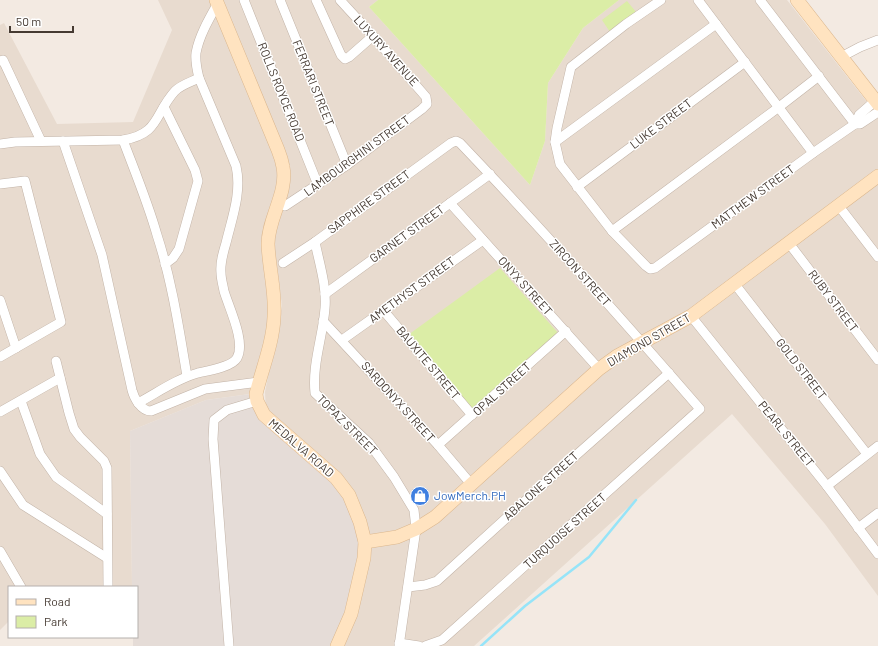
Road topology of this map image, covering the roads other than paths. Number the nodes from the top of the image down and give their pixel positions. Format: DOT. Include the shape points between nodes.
graph roads {
  1 [pos="244,0"];
  2 [pos="280,0"];
  3 [pos="316,0"];
  4 [pos="340,0"];
  5 [pos="661,0"];
  6 [pos="698,0"];
  7 [pos="760,0"];
  8 [pos="797,0"];
  9 [pos="217,2"];
  10 [pos="716,24"];
  11 [pos="374,36"];
  12 [pos="878,40"];
  13 [pos="841,57"];
  14 [pos="0,61"];
  15 [pos="745,62"];
  16 [pos="819,76"];
  17 [pos="199,78"];
  18 [pos="427,104"];
  19 [pos="877,106"];
  20 [pos="164,107"];
  21 [pos="779,107"];
  22 [pos="855,124"];
  23 [pos="123,140"];
  24 [pos="41,141"];
  25 [pos="63,141"];
  26 [pos="456,141"];
  27 [pos="555,142"];
  28 [pos="0,144"];
  29 [pos="813,153"];
  30 [pos="346,165"];
  31 [pos="490,174"];
  32 [pos="878,176"];
  33 [pos="0,184"];
  34 [pos="318,185"];
  35 [pos="577,187"];
  36 [pos="450,203"];
  37 [pos="838,205"];
  38 [pos="285,206"];
  39 [pos="612,231"];
  40 [pos="483,240"];
  41 [pos="316,242"];
  42 [pos="788,242"];
  43 [pos="878,257"];
  44 [pos="282,263"];
  45 [pos="165,264"];
  46 [pos="734,283"];
  47 [pos="325,294"];
  48 [pos="0,300"];
  49 [pos="383,310"];
  50 [pos="691,316"];
  51 [pos="323,321"];
  52 [pos="566,331"];
  53 [pos="342,340"];
  54 [pos="642,342"];
  55 [pos="16,348"];
  56 [pos="0,357"];
  57 [pos="878,360"];
  58 [pos="56,361"];
  59 [pos="599,369"];
  60 [pos="669,373"];
  61 [pos="187,376"];
  62 [pos="60,378"];
  63 [pos="259,382"];
  64 [pos="21,401"];
  65 [pos="257,401"];
  66 [pos="138,403"];
  67 [pos="700,409"];
  68 [pos="0,412"];
  69 [pos="472,415"];
  70 [pos="438,446"];
  71 [pos="878,446"];
  72 [pos="868,454"];
  73 [pos="0,471"];
  74 [pos="471,484"];
  75 [pos="827,486"];
  76 [pos="878,513"];
  77 [pos="107,514"];
  78 [pos="858,528"];
  79 [pos="416,529"];
  80 [pos="365,542"];
  81 [pos="0,551"];
  82 [pos="878,554"];
  83 [pos="107,558"];
  84 [pos="20,586"];
  85 [pos="108,586"];
  86 [pos="408,587"];
  87 [pos="399,645"];
  88 [pos="229,646"];
  89 [pos="337,646"];
  90 [pos="418,646"];
  91 [pos="425,646"];
  1 -- 34 [label="street, ROLLS ROYCE ROAD"];
  2 -- 30 [label="street, FERRARI STREET"];
  3 -- 11 [label="street" via="341,56 345,59"];
  4 -- 11 [label="street, LUXURY AVENUE"];
  5 -- 27 [label="street" via="571,67"];
  6 -- 10 [label="street"];
  7 -- 16 [label="street"];
  8 -- 13 [label="street"];
  9 -- 17 [label="street" via="196,53"];
  9 -- 63 [label="street" via="284,168 284,184 268,244 274,292 274,318 270,345"];
  10 -- 15 [label="street"];
  10 -- 27 [label="street"];
  11 -- 18 [label="street, LUXURY AVENUE" via="426,96"];
  12 -- 13 [label="street"];
  13 -- 19 [label="street"];
  14 -- 24 [label="street" via="3,60"];
  15 -- 21 [label="street"];
  15 -- 35 [label="street, LUKE STREET"];
  16 -- 21 [label="street"];
  16 -- 22 [label="street"];
  17 -- 20 [label="street" via="176,90"];
  17 -- 61 [label="street" via="238,175 238,194 221,273 238,333 239,348 237,358 232,362"];
  18 -- 30 [label="street, LAMBOURGHINI STREET"];
  19 -- 22 [label="street, MATTHEW STREET" via="859,115"];
  20 -- 23 [label="street" via="146,133"];
  20 -- 45 [label="street" via="198,181 179,249"];
  21 -- 29 [label="street"];
  21 -- 39 [label="street"];
  22 -- 29 [label="street, MATTHEW STREET"];
  23 -- 25 [label="street"];
  23 -- 45 [label="street"];
  24 -- 25 [label="street"];
  24 -- 28 [label="street"];
  25 -- 66 [label="street" via="102,255 132,390"];
  26 -- 31 [label="street, ZIRCON STREET"];
  26 -- 41 [label="street, SAPPHIRE STREET"];
  27 -- 35 [label="street" via="560,164"];
  29 -- 39 [label="street, MATTHEW STREET" via="655,268 650,269"];
  30 -- 34 [label="street, LAMBOURGHINI STREET"];
  31 -- 36 [label="street, GARNET STREET"];
  31 -- 54 [label="street, ZIRCON STREET"];
  32 -- 37 [label="street, DIAMOND STREET"];
  33 -- 55 [label="street" via="25,181 61,322"];
  34 -- 38 [label="street, LAMBOURGHINI STREET"];
  35 -- 39 [label="street"];
  36 -- 40 [label="street, ONYX STREET"];
  36 -- 47 [label="street, GARNET STREET"];
  37 -- 42 [label="street, DIAMOND STREET"];
  37 -- 43 [label="street"];
  40 -- 49 [label="street, AMETHYST STREET"];
  40 -- 52 [label="street, ONYX STREET"];
  41 -- 44 [label="street, SAPPHIRE STREET"];
  41 -- 47 [label="street, TOPAZ STREET"];
  42 -- 46 [label="street, DIAMOND STREET"];
  42 -- 57 [label="street, RUBY STREET"];
  45 -- 61 [label="street"];
  46 -- 50 [label="street, DIAMOND STREET"];
  46 -- 72 [label="street, GOLD STREET"];
  47 -- 51 [label="street, TOPAZ STREET"];
  48 -- 55 [label="street"];
  49 -- 53 [label="street, AMETHYST STREET"];
  49 -- 69 [label="street, BAUXITE STREET"];
  50 -- 54 [label="street, DIAMOND STREET"];
  50 -- 75 [label="street, PEARL STREET"];
  51 -- 53 [label="street, SARDONYX STREET"];
  51 -- 79 [label="street, TOPAZ STREET" via="314,380 315,393 369,443 414,510"];
  52 -- 59 [label="street, ONYX STREET"];
  52 -- 69 [label="street, OPAL STREET"];
  53 -- 70 [label="street, SARDONYX STREET"];
  54 -- 59 [label="street, DIAMOND STREET"];
  54 -- 60 [label="street, ZIRCON STREET"];
  55 -- 56 [label="street"];
  58 -- 62 [label="street"];
  59 -- 74 [label="street, DIAMOND STREET"];
  60 -- 67 [label="street, ZIRCON STREET"];
  60 -- 86 [label="street, ABALONE STREET" via="437,580 425,585"];
  61 -- 66 [label="street"];
  62 -- 64 [label="street"];
  62 -- 77 [label="street" via="74,429 104,461 107,468"];
  63 -- 65 [label="street"];
  63 -- 66 [label="street" via="205,389 151,411 147,411"];
  64 -- 68 [label="street"];
  64 -- 77 [label="street" via="40,454 56,477"];
  65 -- 80 [label="street, MEDALVA ROAD" via="264,415 336,478 349,495"];
  65 -- 88 [label="street" via="227,410 214,420 213,439"];
  67 -- 91 [label="street, TURQUOISE STREET" via="442,640"];
  69 -- 70 [label="street, OPAL STREET"];
  70 -- 74 [label="street, SARDONYX STREET"];
  71 -- 72 [label="street"];
  72 -- 75 [label="street"];
  73 -- 83 [label="street" via="23,505"];
  74 -- 79 [label="street, DIAMOND STREET" via="435,517"];
  75 -- 78 [label="street, PEARL STREET"];
  76 -- 78 [label="street"];
  77 -- 83 [label="street"];
  78 -- 82 [label="street, PEARL STREET"];
  79 -- 80 [label="street, DIAMOND STREET" via="397,537"];
  79 -- 86 [label="street, TOPAZ STREET"];
  80 -- 89 [label="street, MEDALVA ROAD" via="364,558 351,614"];
  81 -- 84 [label="street"];
  83 -- 85 [label="street"];
  86 -- 87 [label="street, TOPAZ STREET"];
  87 -- 90 [label="street"];
}
